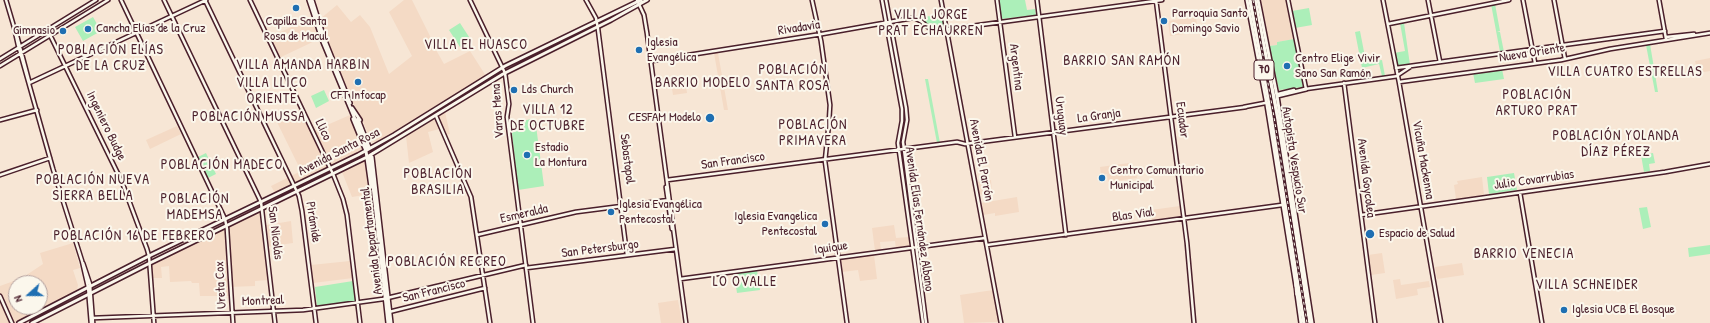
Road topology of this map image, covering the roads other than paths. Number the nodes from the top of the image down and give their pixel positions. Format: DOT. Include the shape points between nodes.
graph roads {
  1 [pos="6,0"];
  2 [pos="96,0"];
  3 [pos="108,0"];
  4 [pos="120,0"];
  5 [pos="164,0"];
  6 [pos="205,0"];
  7 [pos="250,0"];
  8 [pos="309,0"];
  9 [pos="312,0"];
  10 [pos="470,0"];
  11 [pos="586,0"];
  12 [pos="647,0"];
  13 [pos="812,0"];
  14 [pos="882,0"];
  15 [pos="886,0"];
  16 [pos="941,0"];
  17 [pos="997,0"];
  18 [pos="1036,0"];
  19 [pos="1156,0"];
  20 [pos="1162,0"];
  21 [pos="1248,0"];
  22 [pos="1257,0"];
  23 [pos="1288,0"];
  24 [pos="1383,0"];
  25 [pos="1428,0"];
  26 [pos="1509,0"];
  27 [pos="1523,0"];
  28 [pos="1554,0"];
  29 [pos="1659,0"];
  30 [pos="637,2"];
  31 [pos="172,16"];
  32 [pos="1039,16"];
  33 [pos="1431,16"];
  34 [pos="596,20"];
  35 [pos="886,22"];
  36 [pos="890,22"];
  37 [pos="1000,22"];
  38 [pos="1388,24"];
  39 [pos="14,27"];
  40 [pos="598,27"];
  41 [pos="946,29"];
  42 [pos="1665,31"];
  43 [pos="1710,32"];
  44 [pos="136,33"];
  45 [pos="820,34"];
  46 [pos="50,35"];
  47 [pos="1666,38"];
  48 [pos="19,39"];
  49 [pos="28,41"];
  50 [pos="1563,45"];
  51 [pos="20,46"];
  52 [pos="1533,49"];
  53 [pos="21,52"];
  54 [pos="0,58"];
  55 [pos="1565,59"];
  56 [pos="651,61"];
  57 [pos="1440,62"];
  58 [pos="1536,63"];
  59 [pos="0,66"];
  60 [pos="1411,66"];
  61 [pos="66,67"];
  62 [pos="503,67"];
  63 [pos="1396,68"];
  64 [pos="505,73"];
  65 [pos="1398,76"];
  66 [pos="1399,82"];
  67 [pos="30,83"];
  68 [pos="1344,83"];
  69 [pos="1306,89"];
  70 [pos="1277,95"];
  71 [pos="1265,103"];
  72 [pos="37,110"];
  73 [pos="352,110"];
  74 [pos="436,116"];
  75 [pos="1171,116"];
  76 [pos="0,120"];
  77 [pos="1053,132"];
  78 [pos="1015,137"];
  79 [pos="968,144"];
  80 [pos="368,148"];
  81 [pos="899,150"];
  82 [pos="903,150"];
  83 [pos="370,157"];
  84 [pos="50,158"];
  85 [pos="825,160"];
  86 [pos="1710,164"];
  87 [pos="330,168"];
  88 [pos="333,174"];
  89 [pos="0,175"];
  90 [pos="667,180"];
  91 [pos="294,186"];
  92 [pos="297,192"];
  93 [pos="375,193"];
  94 [pos="1520,193"];
  95 [pos="668,200"];
  96 [pos="261,202"];
  97 [pos="1282,205"];
  98 [pos="622,206"];
  99 [pos="1421,207"];
  100 [pos="262,208"];
  101 [pos="1361,215"];
  102 [pos="1184,218"];
  103 [pos="225,219"];
  104 [pos="227,225"];
  105 [pos="521,225"];
  106 [pos="912,228"];
  107 [pos="1066,234"];
  108 [pos="1295,234"];
  109 [pos="477,235"];
  110 [pos="985,238"];
  111 [pos="987,245"];
  112 [pos="914,247"];
  113 [pos="676,249"];
  114 [pos="1301,249"];
  115 [pos="1293,251"];
  116 [pos="628,255"];
  117 [pos="149,256"];
  118 [pos="838,258"];
  119 [pos="150,263"];
  120 [pos="917,265"];
  121 [pos="526,267"];
  122 [pos="483,275"];
  123 [pos="680,279"];
  124 [pos="485,288"];
  125 [pos="89,290"];
  126 [pos="1297,294"];
  127 [pos="0,296"];
  128 [pos="387,298"];
  129 [pos="357,303"];
  130 [pos="314,308"];
  131 [pos="274,311"];
  132 [pos="232,312"];
  133 [pos="389,312"];
  134 [pos="154,315"];
  135 [pos="93,318"];
  136 [pos="12,323"];
  137 [pos="19,323"];
  138 [pos="32,323"];
  139 [pos="92,323"];
  140 [pos="154,323"];
  141 [pos="233,323"];
  142 [pos="275,323"];
  143 [pos="316,323"];
  144 [pos="360,323"];
  145 [pos="388,323"];
  146 [pos="391,323"];
  147 [pos="490,323"];
  148 [pos="533,323"];
  149 [pos="686,323"];
  150 [pos="847,323"];
  151 [pos="923,323"];
  152 [pos="926,323"];
  153 [pos="1001,323"];
  154 [pos="1194,323"];
  155 [pos="1302,323"];
  156 [pos="1311,323"];
  157 [pos="1374,323"];
  158 [pos="1441,323"];
  159 [pos="1542,323"];
  1 -- 39 [label="street"];
  2 -- 49 [label="street"];
  3 -- 46 [label="street"];
  4 -- 44 [label="street, Ureta Cox"];
  5 -- 31 [label="street, San Nicolás"];
  6 -- 31 [label="street"];
  6 -- 91 [label="street, Pirámide"];
  7 -- 87 [label="street, Llico"];
  8 -- 73 [label="main road" via="323,42"];
  9 -- 73 [label="main road"];
  10 -- 62 [label="street, Varas Mena"];
  11 -- 34 [label="street, Sebastopol"];
  12 -- 30 [label="main road, Avenida Santa Rosa"];
  13 -- 45 [label="street"];
  14 -- 35 [label="street, Avenida Elías Fernández Albano"];
  15 -- 36 [label="street, Avenida Elías Fernández Albano"];
  16 -- 41 [label="street, Avenida El Parrón"];
  17 -- 37 [label="street, Argentina"];
  18 -- 32 [label="street, Uruguay"];
  19 -- 20 [label="street, Rivadavia"];
  19 -- 32 [label="street, Rivadavia"];
  19 -- 75 [label="street, Ecuador"];
  21 -- 97 [label="main road" via="1266,95"];
  21 -- 115 [label="highway, Autopista Vespucio Sur / 70" via="1268,94"];
  22 -- 70 [label="main road"];
  22 -- 108 [label="highway, Autopista Vespucio Sur / 70"];
  23 -- 69 [label="street"];
  24 -- 38 [label="street, Vicuña Mackenna"];
  25 -- 33 [label="street"];
  26 -- 33 [label="street"];
  27 -- 52 [label="street"];
  28 -- 50 [label="street"];
  29 -- 42 [label="street"];
  30 -- 34 [label="main road, Avenida Santa Rosa"];
  30 -- 40 [label="main road, Avenida Santa Rosa"];
  30 -- 56 [label="street" via="645,21"];
  31 -- 44 [label="street"];
  31 -- 96 [label="street, San Nicolás"];
  32 -- 37 [label="street, Rivadavia"];
  32 -- 77 [label="street, Uruguay"];
  33 -- 38 [label="street"];
  33 -- 57 [label="street"];
  34 -- 40 [label="street, Sebastopol"];
  34 -- 62 [label="main road, Avenida Santa Rosa"];
  35 -- 36 [label="street, Rivadavia"];
  35 -- 45 [label="street, Rivadavia"];
  35 -- 81 [label="street, Avenida Elías Fernández Albano" via="902,112"];
  36 -- 41 [label="street, Rivadavia" via="915,18 922,20 931,30"];
  36 -- 82 [label="street, Avenida Elías Fernández Albano" via="907,112"];
  37 -- 41 [label="street, Rivadavia"];
  37 -- 78 [label="street, Argentina"];
  38 -- 63 [label="street, Vicuña Mackenna"];
  39 -- 48 [label="street"];
  39 -- 51 [label="street"];
  40 -- 64 [label="main road, Avenida Santa Rosa"];
  40 -- 98 [label="street, Sebastopol"];
  40 -- 98 [label="street, Sebastopol"];
  41 -- 79 [label="street, Avenida El Parrón"];
  42 -- 47 [label="street"];
  42 -- 50 [label="street"];
  43 -- 47 [label="street, Nueva Oriente"];
  44 -- 61 [label="street"];
  44 -- 103 [label="street, Ureta Cox"];
  45 -- 56 [label="street, Rivadavia"];
  45 -- 85 [label="street" via="830,109"];
  46 -- 53 [label="street"];
  46 -- 61 [label="street, Ingeniero Budge"];
  47 -- 55 [label="street, Nueva Oriente"];
  48 -- 49 [label="street"];
  48 -- 51 [label="street"];
  49 -- 51 [label="street"];
  50 -- 52 [label="street"];
  50 -- 55 [label="street"];
  51 -- 53 [label="street"];
  51 -- 54 [label="street"];
  52 -- 57 [label="street"];
  52 -- 58 [label="street"];
  53 -- 59 [label="street"];
  53 -- 67 [label="street"];
  55 -- 58 [label="street, Nueva Oriente"];
  56 -- 90 [label="street"];
  57 -- 60 [label="street"];
  58 -- 66 [label="street, Nueva Oriente"];
  60 -- 63 [label="street"];
  60 -- 65 [label="street"];
  61 -- 67 [label="street"];
  61 -- 117 [label="street, Ingeniero Budge" via="122,183"];
  62 -- 64 [label="street, Varas Mena"];
  62 -- 80 [label="main road, Avenida Santa Rosa"];
  63 -- 65 [label="street, Vicuña Mackenna"];
  64 -- 74 [label="main road, Avenida Santa Rosa"];
  64 -- 105 [label="street, Varas Mena" via="509,104 506,114"];
  65 -- 66 [label="street, Vicuña Mackenna"];
  65 -- 68 [label="street"];
  66 -- 99 [label="street, Vicuña Mackenna"];
  67 -- 72 [label="street"];
  68 -- 69 [label="street"];
  68 -- 101 [label="street, Avenida Goycolea"];
  69 -- 70 [label="main road"];
  70 -- 114 [label="main road"];
  71 -- 75 [label="street, La Granja"];
  72 -- 76 [label="street"];
  72 -- 84 [label="street"];
  73 -- 80 [label="main road"];
  73 -- 80 [label="main road" via="360,121"];
  74 -- 83 [label="main road, Avenida Santa Rosa"];
  74 -- 109 [label="street" via="471,197"];
  75 -- 77 [label="street, La Granja"];
  75 -- 102 [label="street, Ecuador"];
  77 -- 78 [label="street, La Granja"];
  77 -- 107 [label="street, Uruguay"];
  78 -- 79 [label="street, La Granja"];
  79 -- 82 [label="street, San Francisco" via="957,142"];
  79 -- 110 [label="street, Avenida El Parrón"];
  80 -- 83 [label="main road"];
  80 -- 83 [label="main road"];
  80 -- 87 [label="main road, Avenida Santa Rosa"];
  81 -- 82 [label="street, San Francisco"];
  81 -- 85 [label="street, San Francisco"];
  81 -- 106 [label="street, Avenida Elías Fernández Albano"];
  82 -- 106 [label="street, Avenida Elías Fernández Albano"];
  83 -- 88 [label="main road, Avenida Santa Rosa"];
  83 -- 93 [label="main road" via="376,182"];
  83 -- 93 [label="main road" via="370,181"];
  84 -- 89 [label="street"];
  84 -- 125 [label="street"];
  85 -- 90 [label="street, San Francisco"];
  85 -- 118 [label="street"];
  86 -- 94 [label="street, Julio Covarrubias"];
  87 -- 88 [label="street, Llico"];
  87 -- 91 [label="main road, Avenida Santa Rosa"];
  88 -- 92 [label="main road, Avenida Santa Rosa"];
  88 -- 129 [label="street, Llico" via="344,199"];
  90 -- 95 [label="street"];
  91 -- 92 [label="street, Pirámide"];
  91 -- 96 [label="main road, Avenida Santa Rosa"];
  92 -- 100 [label="main road, Avenida Santa Rosa"];
  92 -- 130 [label="street, Pirámide" via="302,211"];
  93 -- 128 [label="main road, Avenida Departamental"];
  94 -- 99 [label="street, Julio Covarrubias"];
  94 -- 159 [label="street"];
  95 -- 98 [label="street, Esmeralda"];
  95 -- 113 [label="street"];
  96 -- 100 [label="street, San Nicolás"];
  96 -- 103 [label="main road, Avenida Santa Rosa"];
  97 -- 102 [label="street, Blas Vial"];
  97 -- 126 [label="main road"];
  98 -- 105 [label="street, Esmeralda" via="576,212"];
  98 -- 116 [label="street, Sebastopol"];
  99 -- 101 [label="street, Julio Covarrubias"];
  99 -- 158 [label="street, Vicuña Mackenna"];
  100 -- 104 [label="main road, Avenida Santa Rosa"];
  100 -- 131 [label="street, San Nicolás"];
  101 -- 157 [label="street, Avenida Goycolea"];
  102 -- 107 [label="street, Blas Vial"];
  102 -- 154 [label="street, Ecuador"];
  103 -- 104 [label="street, Ureta Cox"];
  103 -- 117 [label="main road, Avenida Santa Rosa"];
  104 -- 119 [label="main road, Avenida Santa Rosa"];
  104 -- 132 [label="street, Ureta Cox"];
  105 -- 109 [label="street, Esmeralda"];
  105 -- 121 [label="street, Varas Mena"];
  106 -- 112 [label="street, Avenida Elías Fernández Albano"];
  107 -- 111 [label="street, Blas Vial"];
  108 -- 114 [label="highway"];
  108 -- 156 [label="highway, Autopista Vespucio Sur / 70"];
  109 -- 122 [label="street"];
  110 -- 111 [label="street, Avenida El Parrón"];
  110 -- 112 [label="street, Iquique"];
  111 -- 153 [label="street, Avenida El Parrón"];
  112 -- 118 [label="street, Iquique"];
  112 -- 120 [label="street, Avenida Elías Fernández Albano"];
  113 -- 116 [label="street, San Petersburgo"];
  113 -- 123 [label="street"];
  114 -- 156 [label="main road"];
  115 -- 126 [label="highway"];
  115 -- 155 [label="highway, Autopista Vespucio Sur / 70"];
  116 -- 121 [label="street, San Petersburgo"];
  117 -- 119 [label="street, Ingeniero Budge"];
  117 -- 125 [label="main road, Avenida Santa Rosa"];
  118 -- 123 [label="street, Iquique"];
  118 -- 150 [label="street"];
  119 -- 125 [label="main road, Avenida Santa Rosa"];
  119 -- 134 [label="street, Ingeniero Budge"];
  120 -- 151 [label="street, Avenida Elías Fernández Albano"];
  120 -- 152 [label="street, Avenida Elías Fernández Albano"];
  121 -- 122 [label="street, San Petersburgo"];
  121 -- 148 [label="street, Varas Mena"];
  122 -- 124 [label="street"];
  122 -- 128 [label="street, Montreal"];
  123 -- 149 [label="street"];
  124 -- 133 [label="street, San Francisco"];
  124 -- 147 [label="street"];
  125 -- 135 [label="street"];
  125 -- 137 [label="main road, Avenida Santa Rosa"];
  125 -- 138 [label="main road, Avenida Santa Rosa"];
  125 -- 139 [label="street"];
  126 -- 155 [label="main road"];
  127 -- 136 [label="street"];
  128 -- 129 [label="street, Montreal"];
  128 -- 133 [label="main road, Avenida Departamental"];
  129 -- 130 [label="street, Montreal"];
  129 -- 144 [label="street, Llico"];
  130 -- 131 [label="street, Montreal"];
  130 -- 143 [label="street, Pirámide"];
  131 -- 132 [label="street, Montreal"];
  131 -- 142 [label="street, San Nicolás"];
  132 -- 134 [label="street, Montreal"];
  132 -- 141 [label="street, Ureta Cox"];
  133 -- 145 [label="main road, Avenida Departamental"];
  133 -- 146 [label="main road, Avenida Departamental"];
  134 -- 135 [label="street, Montreal"];
  134 -- 140 [label="street, Ingeniero Budge"];
  135 -- 139 [label="street"];
}
